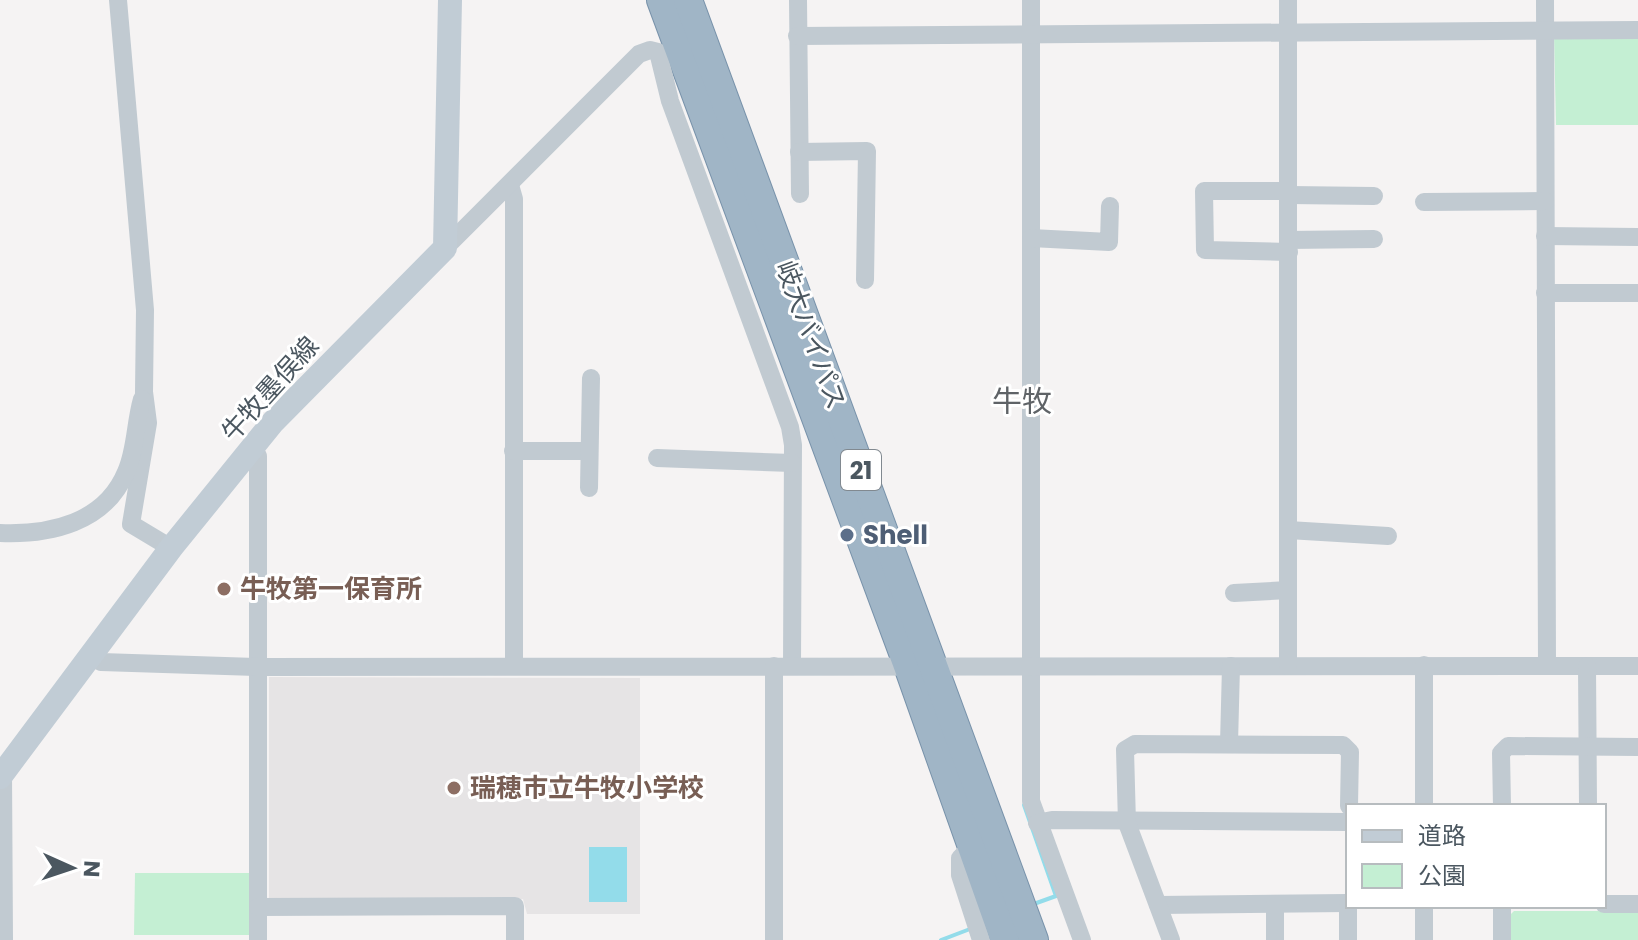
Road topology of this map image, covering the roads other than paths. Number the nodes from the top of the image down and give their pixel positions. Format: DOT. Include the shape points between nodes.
graph roads {
  1 [pos="118,0"];
  2 [pos="450,0"];
  3 [pos="661,0"];
  4 [pos="688,0"];
  5 [pos="798,0"];
  6 [pos="1031,0"];
  7 [pos="1288,0"];
  8 [pos="1545,0"];
  9 [pos="1545,30"];
  10 [pos="1638,30"];
  11 [pos="1031,34"];
  12 [pos="1289,34"];
  13 [pos="797,36"];
  14 [pos="799,152"];
  15 [pos="510,185"];
  16 [pos="1289,193"];
  17 [pos="800,194"];
  18 [pos="1374,196"];
  19 [pos="1545,201"];
  20 [pos="1424,202"];
  21 [pos="1110,206"];
  22 [pos="1545,236"];
  23 [pos="1638,237"];
  24 [pos="1031,238"];
  25 [pos="1374,239"];
  26 [pos="1288,246"];
  27 [pos="445,248"];
  28 [pos="865,280"];
  29 [pos="1545,293"];
  30 [pos="1638,293"];
  31 [pos="591,378"];
  32 [pos="144,392"];
  33 [pos="253,447"];
  34 [pos="513,451"];
  35 [pos="589,451"];
  36 [pos="662,455"];
  37 [pos="792,463"];
  38 [pos="589,488"];
  39 [pos="1288,530"];
  40 [pos="0,533"];
  41 [pos="1388,536"];
  42 [pos="171,548"];
  43 [pos="1288,590"];
  44 [pos="1234,593"];
  45 [pos="91,657"];
  46 [pos="514,665"];
  47 [pos="1032,665"];
  48 [pos="1424,665"];
  49 [pos="783,666"];
  50 [pos="921,666"];
  51 [pos="1231,666"];
  52 [pos="1288,666"];
  53 [pos="1547,666"];
  54 [pos="1587,666"];
  55 [pos="1638,666"];
  56 [pos="258,667"];
  57 [pos="1229,744"];
  58 [pos="1588,746"];
  59 [pos="1638,747"];
  60 [pos="2,774"];
  61 [pos="1349,804"];
  62 [pos="1424,804"];
  63 [pos="1502,804"];
  64 [pos="1588,804"];
  65 [pos="1346,822"];
  66 [pos="1037,823"];
  67 [pos="1127,823"];
  68 [pos="970,848"];
  69 [pos="1275,904"];
  70 [pos="1346,904"];
  71 [pos="1606,904"];
  72 [pos="1638,904"];
  73 [pos="1158,905"];
  74 [pos="258,907"];
  75 [pos="1348,908"];
  76 [pos="1424,908"];
  77 [pos="1502,908"];
  78 [pos="4,940"];
  79 [pos="258,940"];
  80 [pos="515,940"];
  81 [pos="774,940"];
  82 [pos="981,940"];
  83 [pos="1005,940"];
  84 [pos="1034,940"];
  85 [pos="1082,940"];
  86 [pos="1171,940"];
  87 [pos="1275,940"];
  88 [pos="1348,940"];
  89 [pos="1424,940"];
  90 [pos="1502,940"];
  1 -- 32 [label="street" via="145,310"];
  2 -- 27 [label="main road"];
  3 -- 50 [label="highway, 岐大バイパス / 21"];
  4 -- 50 [label="highway, 岐大バイパス / 21"];
  5 -- 13 [label="street"];
  6 -- 11 [label="street"];
  7 -- 12 [label="street"];
  8 -- 9 [label="street"];
  9 -- 10 [label="street"];
  9 -- 12 [label="street"];
  9 -- 19 [label="street"];
  11 -- 12 [label="street"];
  11 -- 13 [label="street"];
  11 -- 24 [label="street"];
  12 -- 16 [label="street"];
  13 -- 14 [label="street"];
  14 -- 17 [label="street"];
  14 -- 28 [label="street" via="867,151"];
  15 -- 27 [label="street"];
  15 -- 34 [label="street"];
  15 -- 37 [label="street" via="639,54 658,52 670,101 790,427"];
  16 -- 18 [label="street"];
  16 -- 26 [label="street"];
  16 -- 26 [label="street" via="1204,191 1205,250"];
  19 -- 20 [label="street"];
  19 -- 22 [label="street"];
  21 -- 24 [label="street" via="1109,242"];
  22 -- 23 [label="street"];
  22 -- 29 [label="street"];
  24 -- 47 [label="street"];
  25 -- 26 [label="street"];
  26 -- 39 [label="street"];
  27 -- 33 [label="main road, 牛牧墨俣線"];
  29 -- 30 [label="street"];
  29 -- 53 [label="street"];
  31 -- 35 [label="street"];
  32 -- 40 [label="street" via="126,473 101,506 76,523 45,533"];
  32 -- 42 [label="street" via="148,423 131,524"];
  33 -- 42 [label="main road, 牛牧墨俣線"];
  33 -- 56 [label="street" via="258,456"];
  34 -- 35 [label="street"];
  34 -- 46 [label="street"];
  35 -- 38 [label="street"];
  36 -- 37 [label="street"];
  37 -- 49 [label="street"];
  39 -- 41 [label="street"];
  39 -- 43 [label="street"];
  42 -- 45 [label="main road, 牛牧墨俣線"];
  43 -- 44 [label="street"];
  43 -- 52 [label="street"];
  45 -- 56 [label="street" via="101,662"];
  45 -- 60 [label="main road, 牛牧墨俣線"];
  46 -- 49 [label="street"];
  46 -- 56 [label="street"];
  47 -- 50 [label="street"];
  47 -- 51 [label="street"];
  47 -- 66 [label="street" via="1031,801"];
  48 -- 52 [label="street"];
  48 -- 53 [label="street"];
  48 -- 62 [label="street"];
  49 -- 50 [label="street"];
  49 -- 81 [label="street"];
  50 -- 68 [label="highway, 岐大バイパス / 21"];
  50 -- 84 [label="highway, 岐大バイパス / 21"];
  51 -- 52 [label="street"];
  51 -- 57 [label="street"];
  53 -- 54 [label="street"];
  54 -- 55 [label="street"];
  54 -- 58 [label="street"];
  56 -- 74 [label="street"];
  57 -- 61 [label="street" via="1343,745 1350,752"];
  57 -- 67 [label="street" via="1135,744 1125,750"];
  58 -- 59 [label="street"];
  58 -- 63 [label="street" via="1508,746 1501,753"];
  58 -- 64 [label="street"];
  60 -- 78 [label="street"];
  65 -- 67 [label="street"];
  66 -- 67 [label="street"];
  66 -- 85 [label="street"];
  67 -- 73 [label="street"];
  68 -- 82 [label="street" via="960,858 960,875"];
  68 -- 83 [label="highway, 岐大バイパス / 21"];
  69 -- 70 [label="street"];
  69 -- 73 [label="street"];
  69 -- 87 [label="street"];
  71 -- 72 [label="street"];
  73 -- 86 [label="street"];
  74 -- 79 [label="street"];
  74 -- 80 [label="street" via="515,906"];
  75 -- 88 [label="street"];
  76 -- 89 [label="street"];
  77 -- 90 [label="street"];
}
